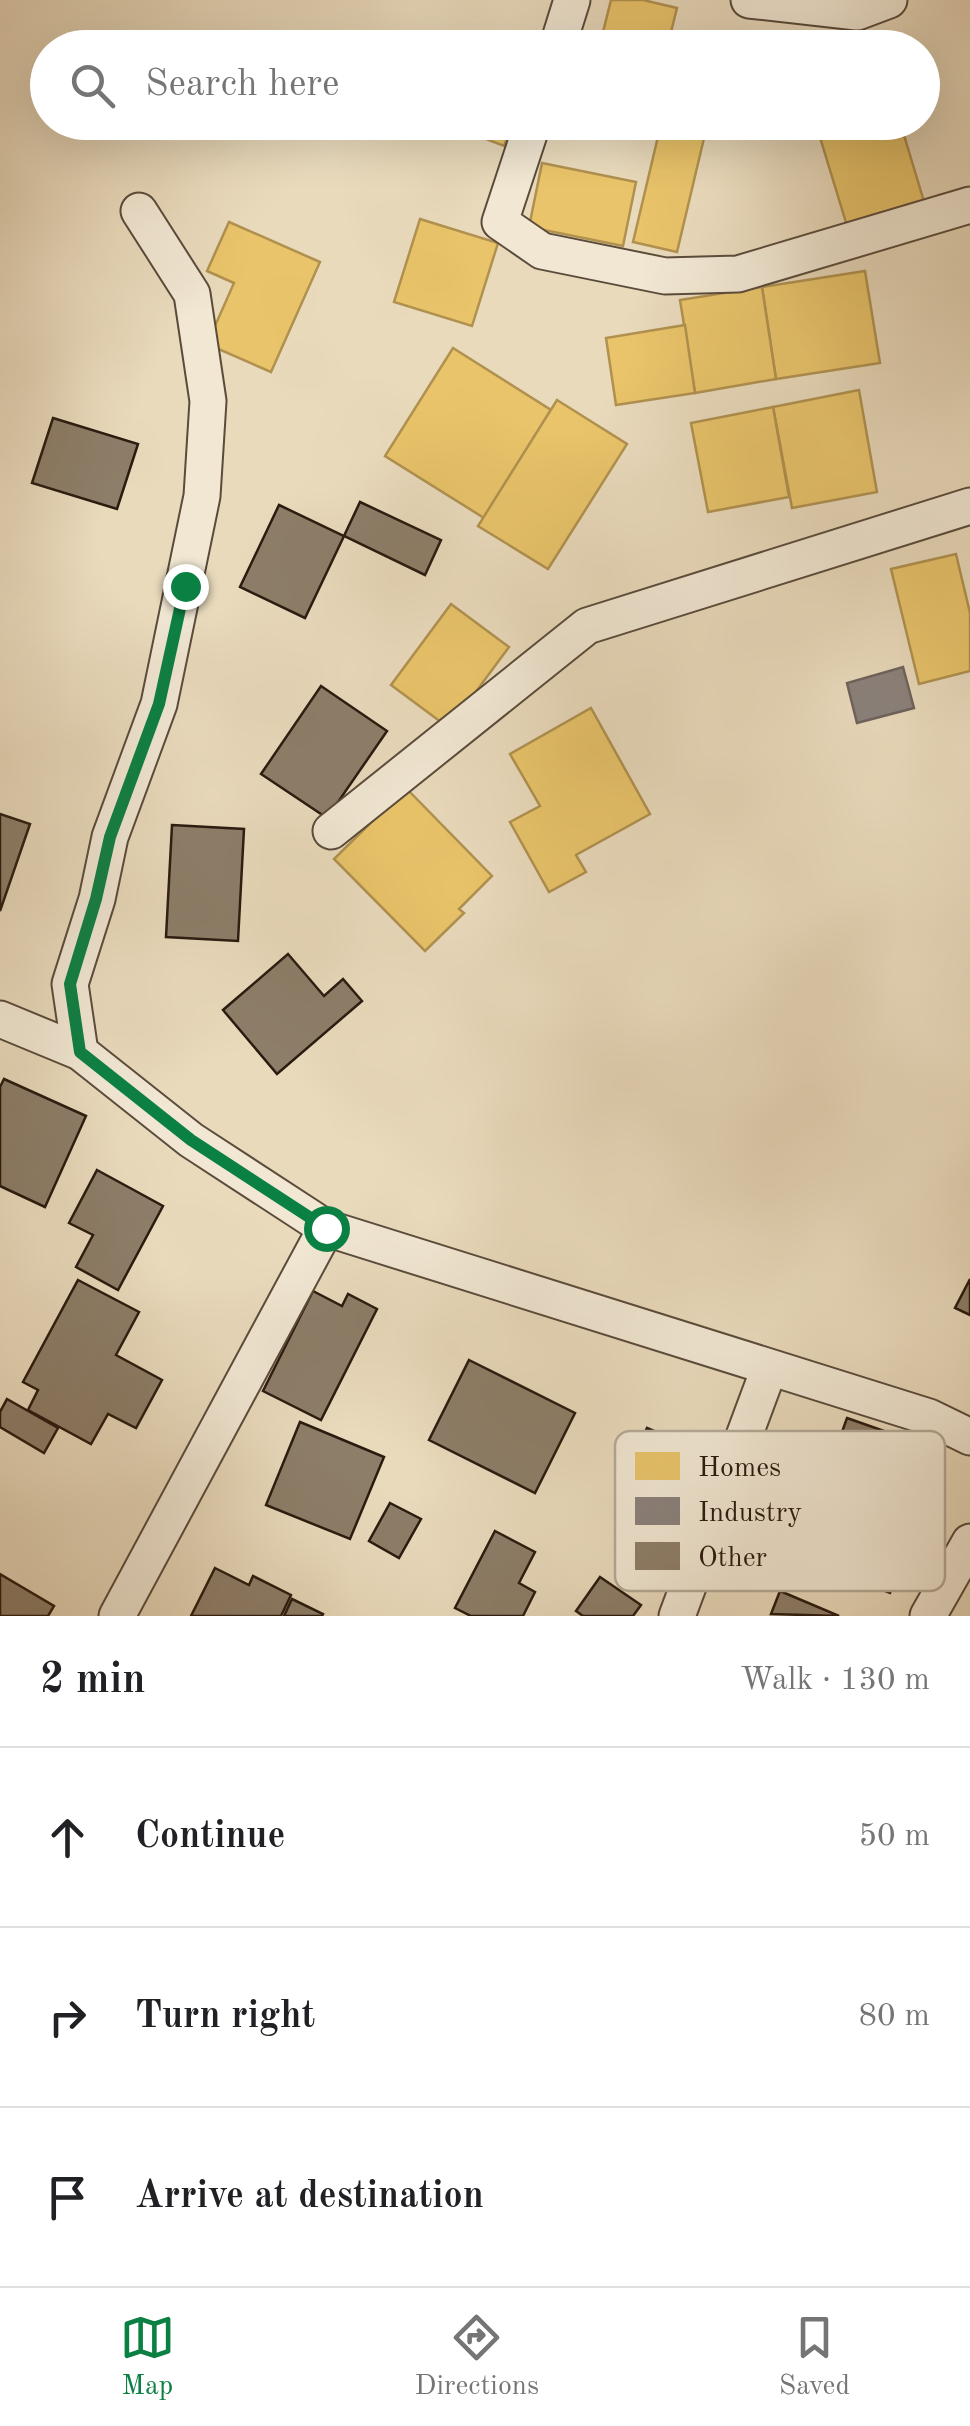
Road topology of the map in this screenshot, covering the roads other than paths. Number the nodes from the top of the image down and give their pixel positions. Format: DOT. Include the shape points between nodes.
graph roads {
  1 [pos="572,0"];
  2 [pos="749,0"];
  3 [pos="890,0"];
  4 [pos="563,30"];
  5 [pos="526,140"];
  6 [pos="970,205"];
  7 [pos="139,211"];
  8 [pos="970,506"];
  9 [pos="331,830"];
  10 [pos="0,1020"];
  11 [pos="80,1052"];
  12 [pos="326,1228"];
  13 [pos="769,1369"];
  14 [pos="746,1431"];
  15 [pos="970,1437"];
  16 [pos="970,1542"];
  17 [pos="945,1586"];
  18 [pos="686,1591"];
  19 [pos="942,1591"];
  20 [pos="117,1616"];
  21 [pos="677,1616"];
  22 [pos="928,1616"];
  1 -- 4 [label="street"];
  2 -- 3 [label="street" via="857,12"];
  5 -- 6 [label="street" via="500,222 542,251 665,276 738,274"];
  7 -- 11 [label="street" via="192,294 208,401 202,496 159,704 110,837 70,984"];
  8 -- 9 [label="street" via="587,626"];
  10 -- 11 [label="street"];
  11 -- 12 [label="street" via="191,1140"];
  12 -- 13 [label="street"];
  12 -- 20 [label="street"];
  13 -- 14 [label="street"];
  13 -- 15 [label="street" via="929,1417"];
  16 -- 17 [label="street"];
  18 -- 21 [label="street"];
  19 -- 22 [label="street"];
}
